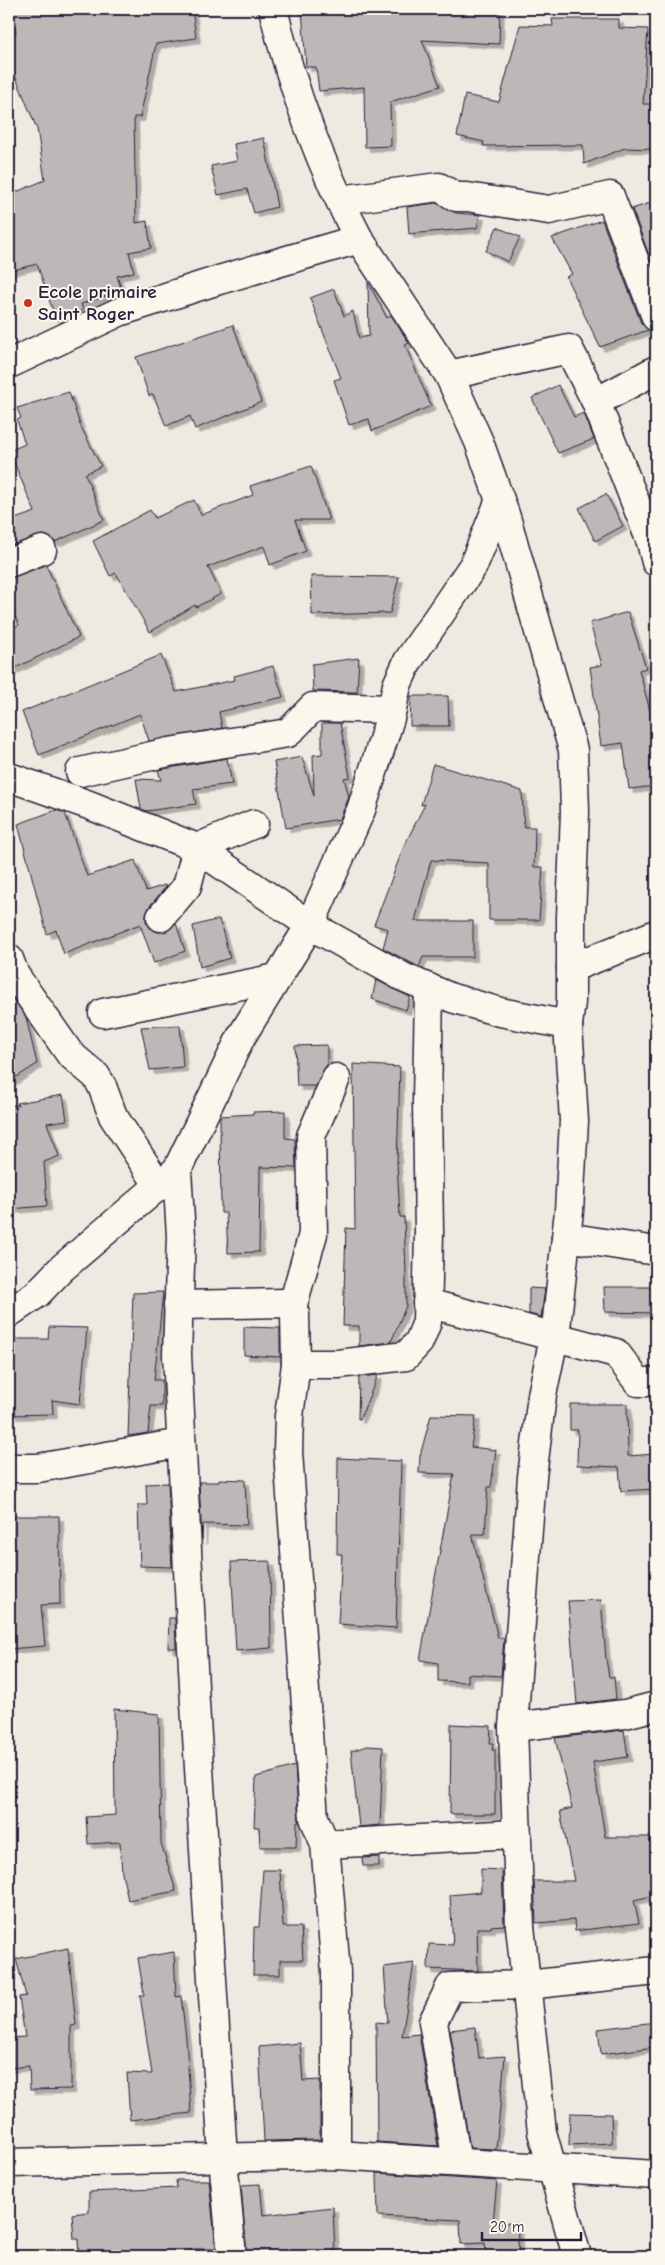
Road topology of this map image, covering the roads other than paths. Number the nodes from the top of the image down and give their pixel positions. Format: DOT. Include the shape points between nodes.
graph roads {
  1 [pos="273,9"];
  2 [pos="340,200"];
  3 [pos="358,239"];
  4 [pos="656,317"];
  5 [pos="9,364"];
  6 [pos="656,370"];
  7 [pos="448,375"];
  8 [pos="596,402"];
  9 [pos="500,500"];
  10 [pos="42,550"];
  11 [pos="656,562"];
  12 [pos="9,563"];
  13 [pos="392,708"];
  14 [pos="80,772"];
  15 [pos="9,777"];
  16 [pos="254,824"];
  17 [pos="197,848"];
  18 [pos="161,917"];
  19 [pos="310,925"];
  20 [pos="656,934"];
  21 [pos="9,959"];
  22 [pos="571,968"];
  23 [pos="277,978"];
  24 [pos="429,988"];
  25 [pos="103,1013"];
  26 [pos="568,1025"];
  27 [pos="336,1078"];
  28 [pos="168,1178"];
  29 [pos="566,1237"];
  30 [pos="656,1251"];
  31 [pos="427,1303"];
  32 [pos="178,1305"];
  33 [pos="292,1308"];
  34 [pos="9,1313"];
  35 [pos="554,1336"];
  36 [pos="296,1364"];
  37 [pos="656,1382"];
  38 [pos="182,1443"];
  39 [pos="9,1468"];
  40 [pos="656,1706"];
  41 [pos="514,1727"];
  42 [pos="517,1834"];
  43 [pos="325,1844"];
  44 [pos="656,1971"];
  45 [pos="527,1985"];
  46 [pos="336,2155"];
  47 [pos="224,2158"];
  48 [pos="457,2162"];
  49 [pos="9,2163"];
  50 [pos="551,2170"];
  51 [pos="656,2175"];
  52 [pos="232,2256"];
  53 [pos="577,2256"];
  1 -- 2 [label="street" via="321,159"];
  2 -- 3 [label="street"];
  2 -- 4 [label="street" via="439,187 456,197 549,210 610,196"];
  3 -- 5 [label="street" via="119,312"];
  3 -- 7 [label="street"];
  6 -- 8 [label="street"];
  7 -- 8 [label="street" via="569,349"];
  7 -- 9 [label="street" via="479,442"];
  8 -- 11 [label="street"];
  9 -- 13 [label="street" via="473,566 408,662 397,685"];
  9 -- 22 [label="street" via="573,750"];
  10 -- 12 [label="street"];
  13 -- 14 [label="street" via="313,707 288,733 168,752"];
  13 -- 19 [label="street" via="362,810"];
  15 -- 17 [label="street"];
  16 -- 17 [label="street"];
  17 -- 18 [label="street" via="187,886"];
  17 -- 19 [label="street"];
  19 -- 23 [label="street"];
  19 -- 24 [label="street"];
  20 -- 22 [label="street"];
  21 -- 28 [label="street" via="15,975 70,1054 96,1076 113,1116"];
  22 -- 26 [label="street"];
  23 -- 25 [label="street"];
  23 -- 28 [label="street" via="241,1037"];
  24 -- 26 [label="street" via="500,1012"];
  24 -- 31 [label="street" via="430,1232"];
  26 -- 29 [label="street" via="574,1121"];
  27 -- 33 [label="street" via="311,1136 313,1234"];
  28 -- 32 [label="street" via="180,1236"];
  28 -- 34 [label="street" via="61,1269 38,1294"];
  29 -- 30 [label="street"];
  29 -- 35 [label="street"];
  31 -- 35 [label="street"];
  31 -- 36 [label="street" via="427,1322 418,1342 406,1356 338,1364"];
  32 -- 33 [label="street" via="286,1303"];
  32 -- 38 [label="street"];
  33 -- 36 [label="street" via="295,1314"];
  35 -- 37 [label="street" via="616,1354 638,1382"];
  35 -- 41 [label="street" via="542,1395 532,1477"];
  36 -- 43 [label="street" via="288,1452 314,1818"];
  38 -- 39 [label="street" via="38,1468"];
  38 -- 47 [label="street"];
  40 -- 41 [label="street" via="625,1714"];
  41 -- 42 [label="street"];
  42 -- 43 [label="street"];
  42 -- 45 [label="street" via="520,1926"];
  43 -- 46 [label="street" via="336,1972"];
  44 -- 45 [label="street"];
  45 -- 48 [label="street" via="450,1987 433,2022"];
  45 -- 50 [label="street" via="542,2132"];
  46 -- 47 [label="street"];
  46 -- 48 [label="street"];
  47 -- 49 [label="street"];
  47 -- 52 [label="street"];
  48 -- 50 [label="street"];
  50 -- 51 [label="street"];
  50 -- 53 [label="street"];
}
